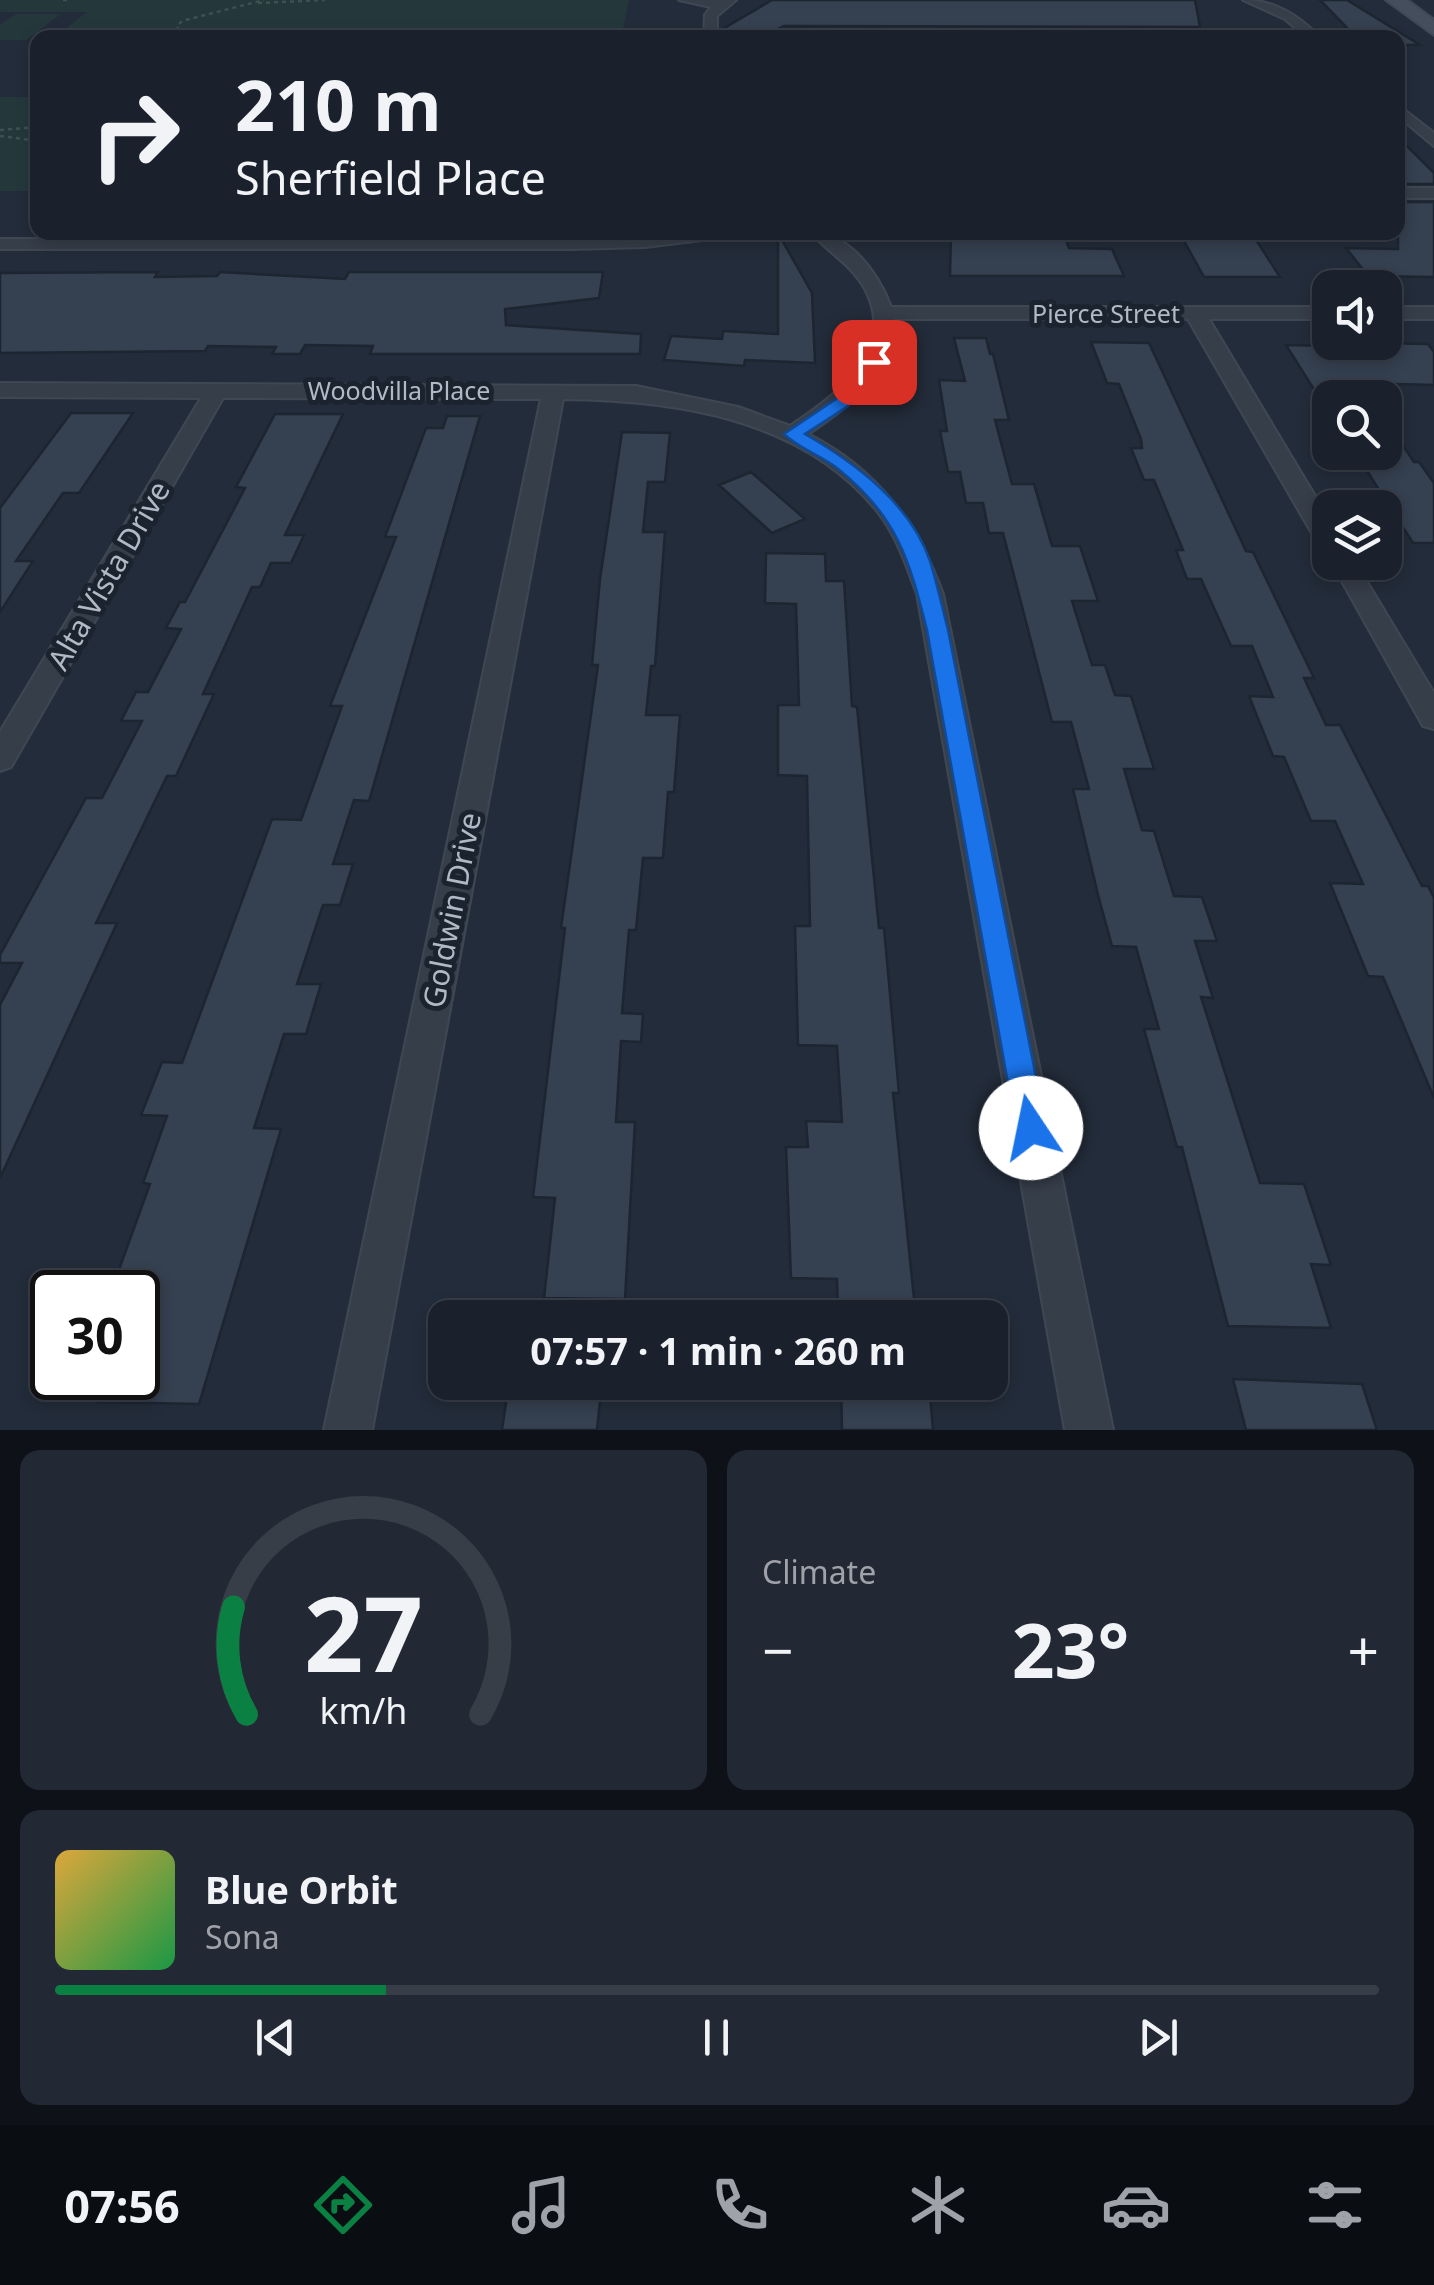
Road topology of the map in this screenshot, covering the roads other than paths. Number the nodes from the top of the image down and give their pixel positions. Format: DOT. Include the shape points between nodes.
graph roads {
  1 [pos="685,0"];
  2 [pos="1249,0"];
  3 [pos="1395,0"];
  4 [pos="725,3"];
  5 [pos="1434,29"];
  6 [pos="710,30"];
  7 [pos="1306,30"];
  8 [pos="1405,115"];
  9 [pos="1434,141"];
  10 [pos="1405,193"];
  11 [pos="1434,193"];
  12 [pos="661,240"];
  13 [pos="829,240"];
  14 [pos="0,244"];
  15 [pos="883,312"];
  16 [pos="1195,313"];
  17 [pos="1312,313"];
  18 [pos="1402,313"];
  19 [pos="1434,313"];
  20 [pos="0,390"];
  21 [pos="216,390"];
  22 [pos="554,390"];
  23 [pos="792,434"];
  24 [pos="1312,511"];
  25 [pos="1353,580"];
  26 [pos="1434,718"];
  27 [pos="0,759"];
  28 [pos="348,1430"];
  29 [pos="1089,1430"];
  1 -- 4 [label="street"];
  2 -- 7 [label="street"];
  3 -- 5 [label="main road"];
  4 -- 6 [label="street" via="711,15"];
  8 -- 9 [label="street"];
  10 -- 11 [label="street"];
  12 -- 14 [label="street"];
  13 -- 15 [label="street" via="866,274"];
  15 -- 16 [label="street, Pierce Street"];
  15 -- 23 [label="street" via="884,340 866,377 842,402"];
  16 -- 17 [label="street, Pierce Street"];
  16 -- 24 [label="street"];
  18 -- 19 [label="street"];
  20 -- 21 [label="street, Woodvilla Place"];
  21 -- 22 [label="street, Woodvilla Place"];
  21 -- 27 [label="street, Alta Vista Drive"];
  22 -- 23 [label="street, Woodvilla Place" via="684,399"];
  22 -- 28 [label="street, Goldwin Drive"];
  23 -- 29 [label="street, Woodvilla Place" via="841,462 882,498 912,541 925,576"];
  25 -- 26 [label="street"];
}
